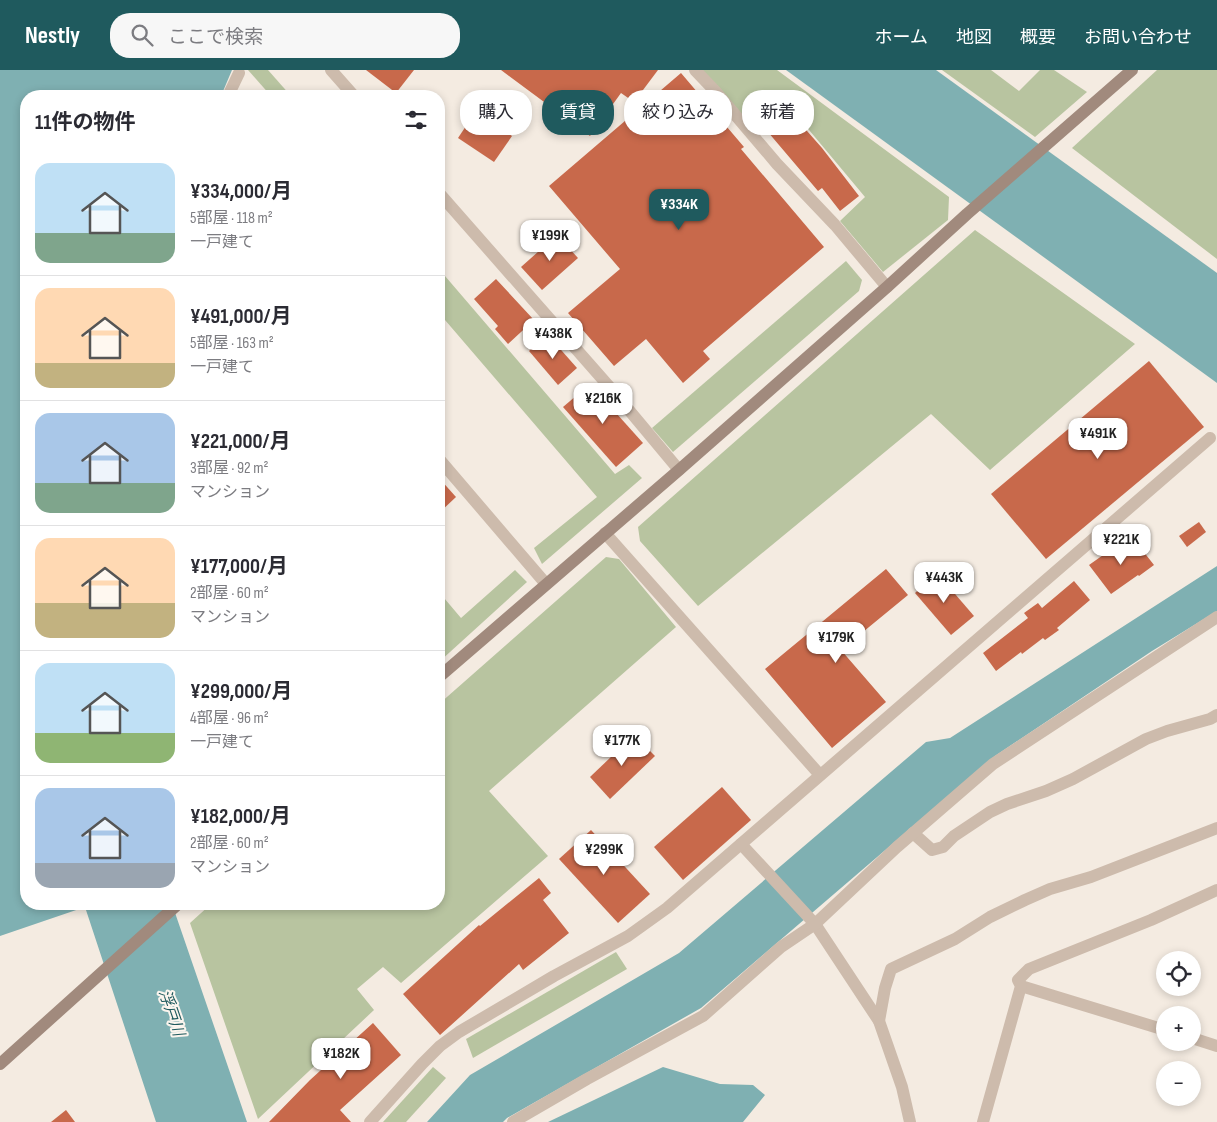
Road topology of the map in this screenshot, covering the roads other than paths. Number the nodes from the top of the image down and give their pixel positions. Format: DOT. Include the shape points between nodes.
graph roads {
  1 [pos="330,70"];
  2 [pos="695,70"];
  3 [pos="1132,70"];
  4 [pos="240,73"];
  5 [pos="231,90"];
  6 [pos="348,90"];
  7 [pos="445,200"];
  8 [pos="887,288"];
  9 [pos="1210,438"];
  10 [pos="445,466"];
  11 [pos="679,470"];
  12 [pos="605,533"];
  13 [pos="546,584"];
  14 [pos="1217,617"];
  15 [pos="445,672"];
  16 [pos="1217,715"];
  17 [pos="820,775"];
  18 [pos="1217,828"];
  19 [pos="913,833"];
  20 [pos="741,844"];
  21 [pos="1217,890"];
  22 [pos="171,910"];
  23 [pos="815,924"];
  24 [pos="1021,986"];
  25 [pos="879,1021"];
  26 [pos="1156,1027"];
  27 [pos="1201,1041"];
  28 [pos="1217,1046"];
  29 [pos="0,1064"];
  30 [pos="370,1122"];
  31 [pos="513,1122"];
  32 [pos="910,1122"];
  33 [pos="983,1122"];
  1 -- 6 [label="street"];
  2 -- 8 [label="street" via="835,225"];
  3 -- 8 [label="street"];
  4 -- 5 [label="street"];
  7 -- 11 [label="street"];
  8 -- 11 [label="street"];
  9 -- 17 [label="street"];
  10 -- 13 [label="street"];
  11 -- 12 [label="street"];
  12 -- 13 [label="street"];
  12 -- 17 [label="street"];
  13 -- 15 [label="street"];
  14 -- 19 [label="street" via="993,764"];
  16 -- 19 [label="street" via="1146,739 1073,779 990,812 943,847 932,850"];
  17 -- 20 [label="street"];
  18 -- 25 [label="street" via="1091,877 1050,889 891,969"];
  19 -- 23 [label="street"];
  20 -- 23 [label="street"];
  20 -- 30 [label="street" via="667,908 628,936 446,1041"];
  21 -- 24 [label="street" via="1029,969 1018,980"];
  22 -- 29 [label="street"];
  23 -- 25 [label="street"];
  23 -- 31 [label="street" via="780,948 703,1016"];
  24 -- 26 [label="street"];
  24 -- 33 [label="street"];
  25 -- 32 [label="street" via="902,1087"];
  27 -- 28 [label="street"];
}
